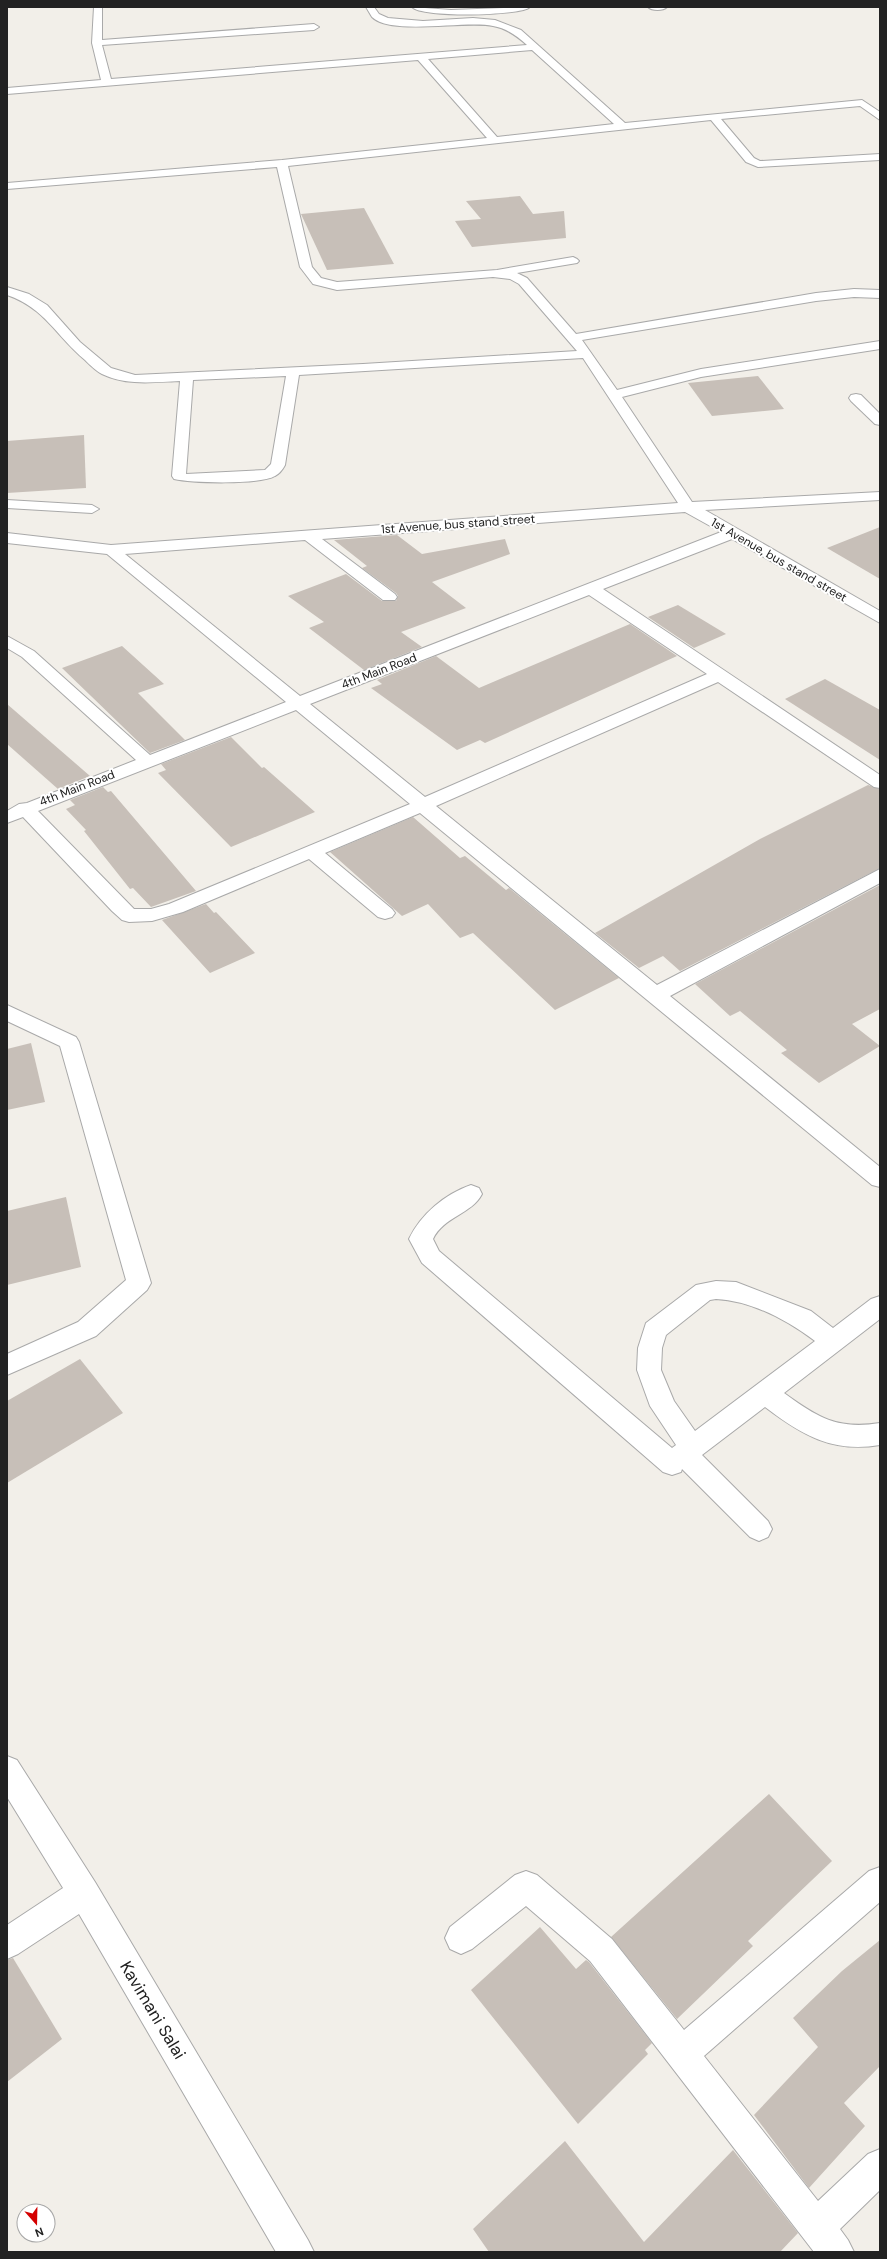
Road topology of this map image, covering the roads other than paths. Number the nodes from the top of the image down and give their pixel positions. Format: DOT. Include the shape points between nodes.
graph roads {
  1 [pos="98,7"];
  2 [pos="370,7"];
  3 [pos="416,7"];
  4 [pos="526,7"];
  5 [pos="652,7"];
  6 [pos="663,7"];
  7 [pos="509,9"];
  8 [pos="495,23"];
  9 [pos="314,27"];
  10 [pos="97,43"];
  11 [pos="535,47"];
  12 [pos="420,56"];
  13 [pos="107,82"];
  14 [pos="7,91"];
  15 [pos="714,116"];
  16 [pos="880,117"];
  17 [pos="622,127"];
  18 [pos="494,140"];
  19 [pos="880,157"];
  20 [pos="282,163"];
  21 [pos="7,186"];
  22 [pos="574,261"];
  23 [pos="492,274"];
  24 [pos="7,291"];
  25 [pos="880,294"];
  26 [pos="573,338"];
  27 [pos="880,345"];
  28 [pos="587,354"];
  29 [pos="293,372"];
  30 [pos="187,378"];
  31 [pos="614,395"];
  32 [pos="856,398"];
  33 [pos="880,421"];
  34 [pos="880,496"];
  35 [pos="7,504"];
  36 [pos="688,507"];
  37 [pos="92,509"];
  38 [pos="733,533"];
  39 [pos="308,535"];
  40 [pos="7,538"];
  41 [pos="112,550"];
  42 [pos="590,588"];
  43 [pos="389,597"];
  44 [pos="880,618"];
  45 [pos="7,641"];
  46 [pos="719,675"];
  47 [pos="298,702"];
  48 [pos="147,761"];
  49 [pos="880,783"];
  50 [pos="423,805"];
  51 [pos="25,808"];
  52 [pos="7,816"];
  53 [pos="311,851"];
  54 [pos="880,875"];
  55 [pos="385,913"];
  56 [pos="655,995"];
  57 [pos="7,1012"];
  58 [pos="880,1179"];
  59 [pos="471,1194"];
  60 [pos="877,1312"];
  61 [pos="833,1341"];
  62 [pos="7,1365"];
  63 [pos="765,1393"];
  64 [pos="880,1434"];
  65 [pos="679,1458"];
  66 [pos="759,1529"];
  67 [pos="7,1770"];
  68 [pos="880,1882"];
  69 [pos="84,1893"];
  70 [pos="461,1938"];
  71 [pos="7,1943"];
  72 [pos="682,2053"];
  73 [pos="880,2166"];
  74 [pos="826,2239"];
  75 [pos="296,2252"];
  1 -- 10 [label="street"];
  2 -- 8 [label="street" via="376,16 386,21 423,24 473,21"];
  3 -- 7 [label="street" via="419,10 436,13"];
  4 -- 7 [label="street"];
  5 -- 6 [label="street"];
  7 -- 8 [label="street"];
  8 -- 11 [label="street" via="518,32"];
  9 -- 10 [label="street"];
  10 -- 13 [label="street"];
  11 -- 12 [label="street"];
  11 -- 17 [label="street"];
  12 -- 13 [label="street"];
  12 -- 18 [label="street"];
  13 -- 14 [label="street"];
  15 -- 16 [label="street" via="862,103"];
  15 -- 17 [label="street"];
  15 -- 19 [label="street" via="750,160 758,164"];
  17 -- 18 [label="street"];
  18 -- 20 [label="street"];
  20 -- 21 [label="street"];
  20 -- 23 [label="street" via="306,268 317,282 337,286"];
  22 -- 23 [label="street"];
  23 -- 26 [label="street" via="513,276 523,281"];
  24 -- 30 [label="street" via="25,296 43,308 75,345 106,371 134,379"];
  25 -- 26 [label="street" via="854,293 816,297"];
  26 -- 28 [label="street"];
  27 -- 31 [label="street" via="701,373"];
  28 -- 29 [label="street"];
  28 -- 31 [label="street"];
  29 -- 30 [label="street"];
  29 -- 30 [label="street" via="278,466 270,474 262,476 179,476"];
  31 -- 36 [label="street"];
  32 -- 33 [label="street"];
  34 -- 36 [label="street"];
  35 -- 37 [label="street"];
  36 -- 38 [label="street, 1st Avenue, bus stand street"];
  36 -- 39 [label="street, 1st Avenue, bus stand street"];
  38 -- 42 [label="street, 4th Main Road"];
  38 -- 44 [label="street, 1st Avenue, bus stand street"];
  39 -- 41 [label="street, 1st Avenue, bus stand street"];
  39 -- 43 [label="street"];
  40 -- 41 [label="street, 1st Avenue, bus stand street"];
  41 -- 47 [label="street"];
  42 -- 46 [label="street"];
  42 -- 47 [label="street, 4th Main Road"];
  45 -- 48 [label="street" via="28,654"];
  46 -- 49 [label="street"];
  46 -- 50 [label="street"];
  47 -- 48 [label="street, 4th Main Road"];
  47 -- 50 [label="street"];
  48 -- 51 [label="street, 4th Main Road"];
  50 -- 53 [label="street"];
  50 -- 56 [label="street"];
  51 -- 52 [label="street, 4th Main Road"];
  51 -- 53 [label="street" via="129,916 152,915 176,908"];
  53 -- 55 [label="street"];
  54 -- 56 [label="street"];
  56 -- 58 [label="street"];
  57 -- 62 [label="street" via="69,1042 139,1283 87,1329"];
  59 -- 65 [label="street" via="434,1220 424,1231 421,1239 430,1257"];
  60 -- 61 [label="street"];
  61 -- 63 [label="street"];
  61 -- 65 [label="street" via="802,1318 773,1305 736,1291 704,1292 655,1330 650,1348 649,1370"];
  63 -- 64 [label="street" via="808,1425 828,1434"];
  63 -- 65 [label="street"];
  65 -- 66 [label="street"];
  67 -- 69 [label="street, Kavimani Salai"];
  68 -- 72 [label="street"];
  69 -- 71 [label="street"];
  69 -- 75 [label="street, Kavimani Salai"];
  70 -- 72 [label="street" via="526,1886 601,1950"];
  72 -- 74 [label="street"];
  73 -- 74 [label="street"];
}
